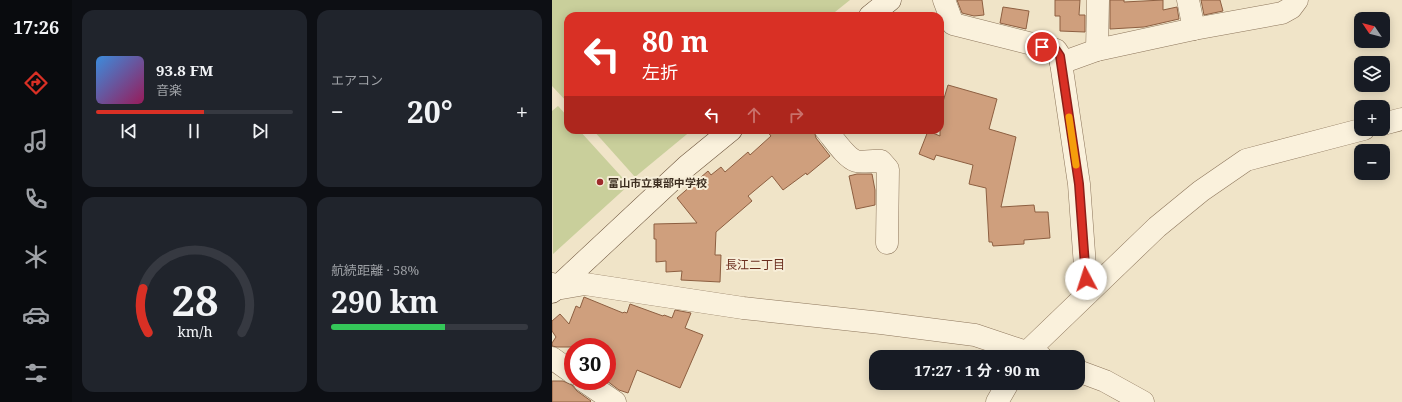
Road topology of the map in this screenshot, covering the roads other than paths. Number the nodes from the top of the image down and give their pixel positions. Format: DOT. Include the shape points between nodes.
graph roads {
  1 [pos="890,0"];
  2 [pos="944,0"];
  3 [pos="1098,0"];
  4 [pos="1188,0"];
  5 [pos="1297,0"];
  6 [pos="875,12"];
  7 [pos="1194,29"];
  8 [pos="1097,50"];
  9 [pos="1061,63"];
  10 [pos="1402,119"];
  11 [pos="1390,122"];
  12 [pos="1354,132"];
  13 [pos="726,134"];
  14 [pos="829,134"];
  15 [pos="887,243"];
  16 [pos="553,288"];
  17 [pos="1087,294"];
  18 [pos="1016,350"];
  19 [pos="1035,350"];
  20 [pos="552,358"];
  21 [pos="564,367"];
  22 [pos="1085,374"];
  23 [pos="597,390"];
  24 [pos="1004,390"];
  25 [pos="615,402"];
  26 [pos="997,402"];
  27 [pos="1143,402"];
  1 -- 6 [label="street"];
  2 -- 9 [label="street" via="953,24 1056,50"];
  3 -- 8 [label="street"];
  4 -- 7 [label="street"];
  5 -- 7 [label="street" via="1291,8 1282,13"];
  7 -- 8 [label="street"];
  8 -- 9 [label="street"];
  9 -- 17 [label="street" via="1079,184"];
  10 -- 11 [label="street"];
  12 -- 17 [label="street" via="1246,160 1201,191 1157,227"];
  13 -- 16 [label="street" via="687,166"];
  14 -- 15 [label="street" via="850,158 857,162 881,161 888,169"];
  16 -- 18 [label="street" via="585,284 743,308 975,335"];
  17 -- 19 [label="street"];
  20 -- 21 [label="street"];
  22 -- 27 [label="street" via="1105,381"];
  23 -- 25 [label="street"];
  24 -- 26 [label="street"];
}
